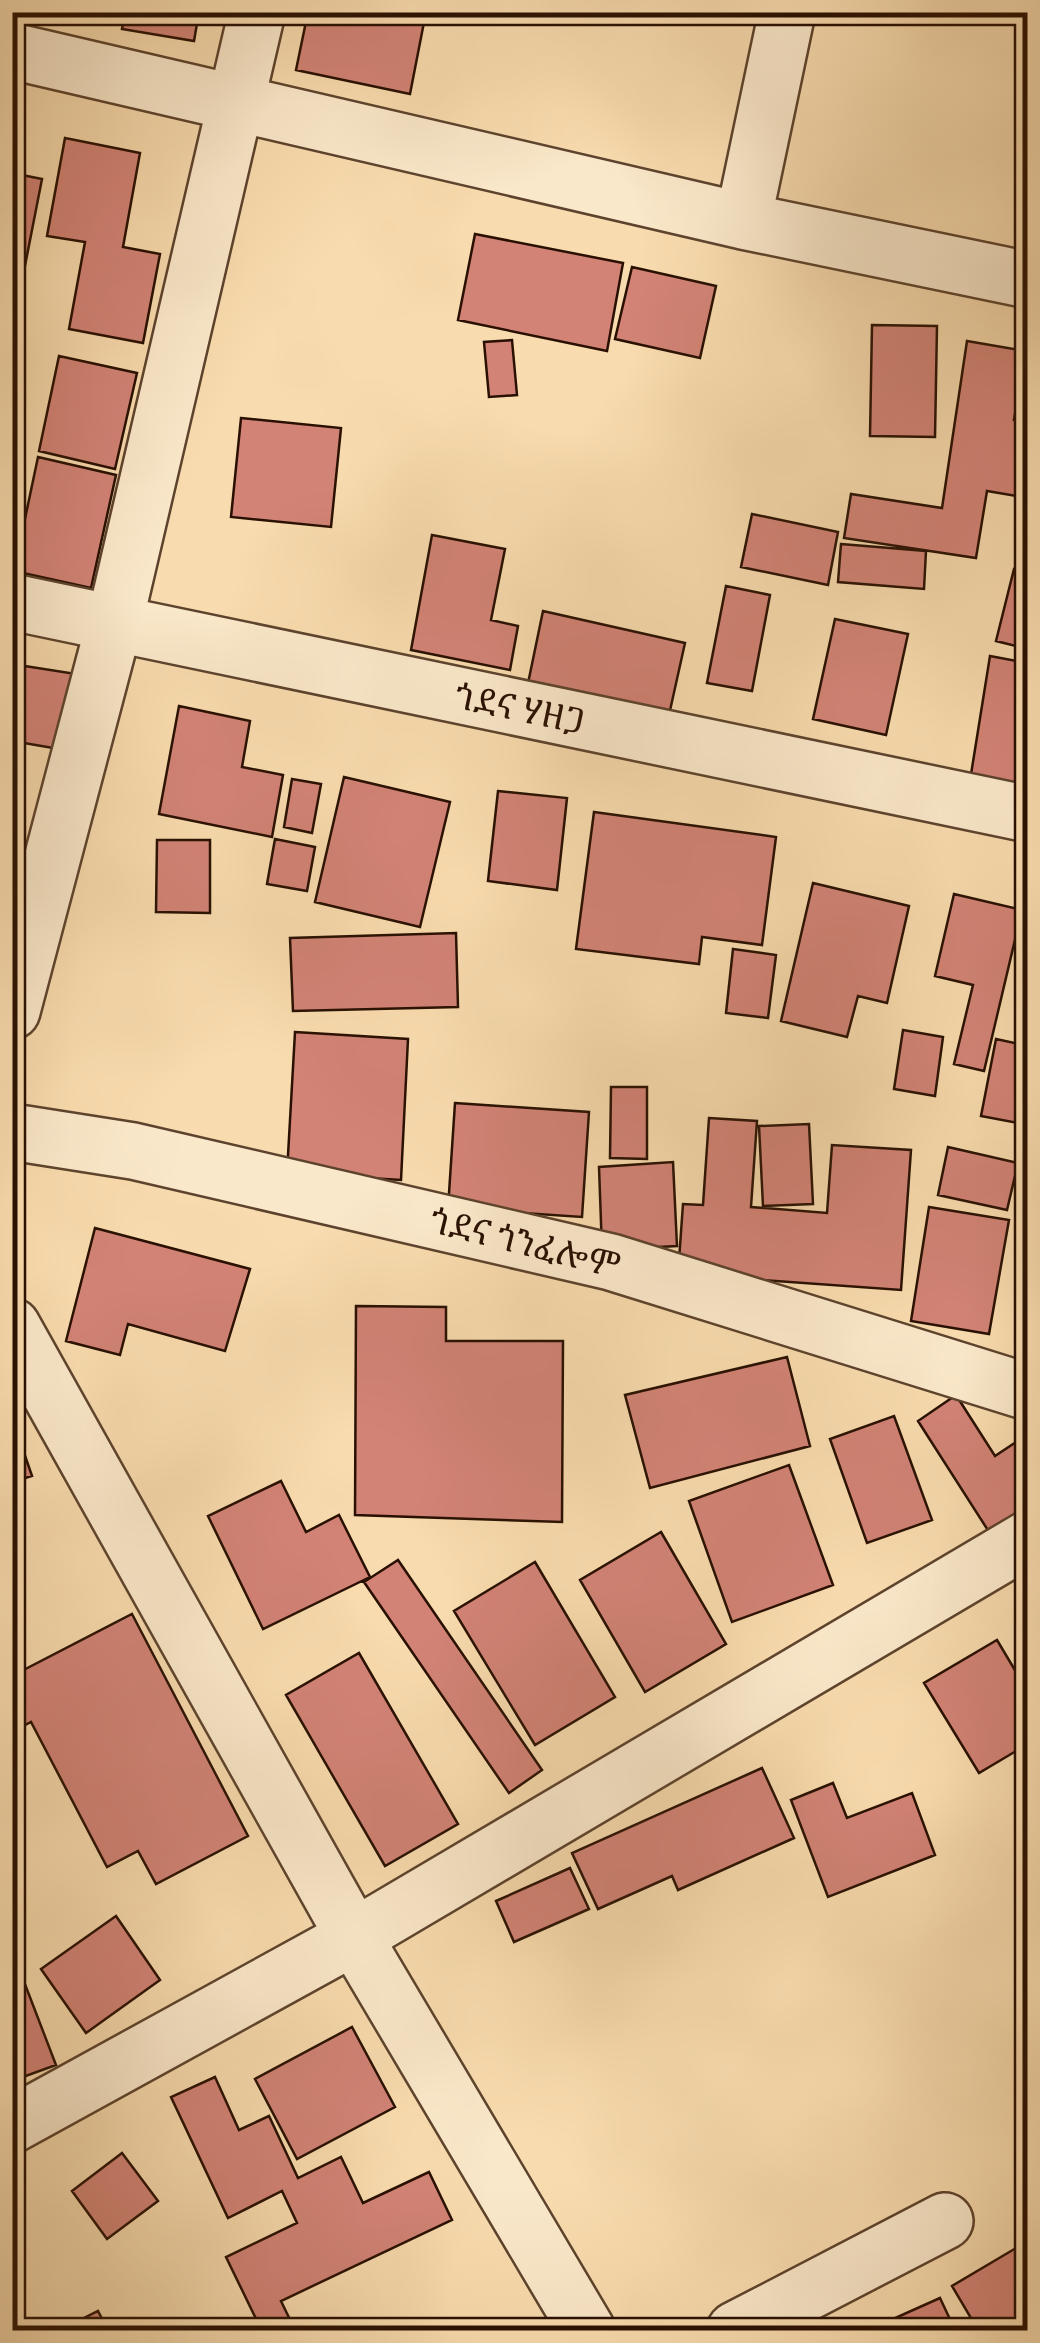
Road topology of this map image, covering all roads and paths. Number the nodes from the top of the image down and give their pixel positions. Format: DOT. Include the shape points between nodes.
graph roads {
  1 [pos="257,12"];
  2 [pos="787,12"];
  3 [pos="12,52"];
  4 [pos="237,102"];
  5 [pos="743,221"];
  6 [pos="1028,280"];
  7 [pos="12,602"];
  8 [pos="114,625"];
  9 [pos="1028,814"];
  10 [pos="12,1011"];
  11 [pos="12,1132"];
  12 [pos="12,1326"];
  13 [pos="1028,1392"];
  14 [pos="1028,1539"];
  15 [pos="354,1938"];
  16 [pos="12,2124"];
  17 [pos="945,2221"];
  18 [pos="587,2330"];
  19 [pos="735,2330"];
  1 -- 4 [label="street"];
  2 -- 5 [label="street"];
  3 -- 4 [label="street"];
  4 -- 5 [label="street"];
  4 -- 8 [label="street"];
  5 -- 6 [label="street"];
  7 -- 8 [label="street, ጎደና ሃዘጋ"];
  8 -- 9 [label="street, ጎደና ሃዘጋ"];
  8 -- 10 [label="street"];
  11 -- 13 [label="street, ጎደና ጎንፈሎም" via="134,1151 611,1262"];
  12 -- 15 [label="street"];
  14 -- 15 [label="street"];
  15 -- 16 [label="street"];
  15 -- 18 [label="street"];
  17 -- 19 [label="street"];
}
